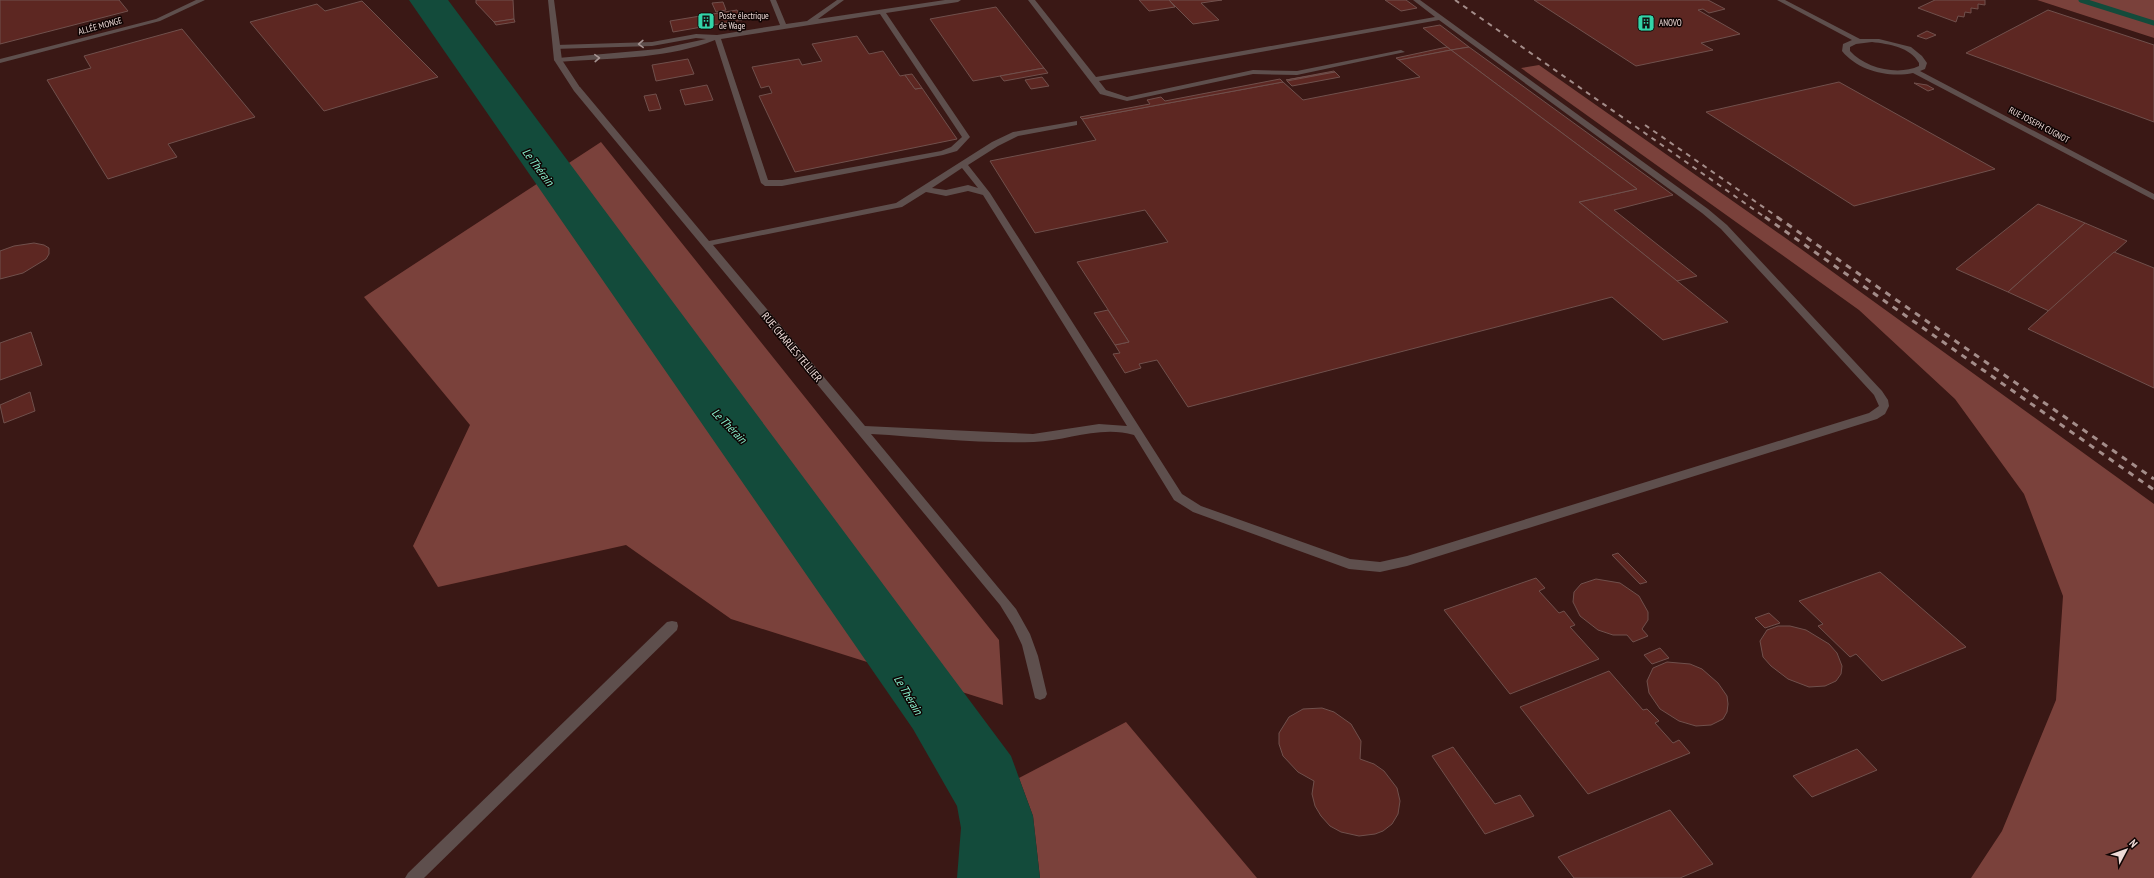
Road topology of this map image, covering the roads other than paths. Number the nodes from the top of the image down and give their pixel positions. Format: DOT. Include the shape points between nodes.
graph roads {
  1 [pos="202,0"];
  2 [pos="551,0"];
  3 [pos="773,0"];
  4 [pos="841,0"];
  5 [pos="958,0"];
  6 [pos="1031,0"];
  7 [pos="1416,0"];
  8 [pos="1780,0"];
  9 [pos="882,12"];
  10 [pos="1441,18"];
  11 [pos="808,23"];
  12 [pos="784,27"];
  13 [pos="717,37"];
  14 [pos="1858,41"];
  15 [pos="556,47"];
  16 [pos="1401,52"];
  17 [pos="558,60"];
  18 [pos="0,61"];
  19 [pos="1914,71"];
  20 [pos="1094,80"];
  21 [pos="1074,123"];
  22 [pos="964,165"];
  23 [pos="926,189"];
  24 [pos="986,193"];
  25 [pos="2154,197"];
  26 [pos="706,244"];
  27 [pos="861,430"];
  28 [pos="1138,433"];
  29 [pos="672,626"];
  30 [pos="1040,694"];
  31 [pos="413,878"];
  1 -- 18 [label="street, ALLÉE MONGE" via="158,20"];
  2 -- 15 [label="street, RUE CHARLES TELLIER"];
  3 -- 12 [label="street"];
  4 -- 11 [label="street"];
  5 -- 9 [label="street"];
  6 -- 20 [label="street"];
  7 -- 10 [label="street"];
  8 -- 14 [label="street"];
  9 -- 11 [label="street"];
  9 -- 13 [label="street" via="966,137 954,148 943,153 782,183 765,182"];
  10 -- 20 [label="street"];
  10 -- 28 [label="street" via="1724,227 1878,393 1884,406 1881,411 1873,416 1407,562 1380,567 1349,564 1332,559 1186,504 1172,489"];
  11 -- 12 [label="street"];
  12 -- 13 [label="street"];
  13 -- 15 [label="street, one-way" via="696,36 652,44"];
  17 -- 13 [label="street, one-way" via="610,57 682,48"];
  14 -- 19 [label="street" via="1888,43 1912,52 1919,56 1923,63"];
  14 -- 19 [label="street, RUE JOSEPH CUGNOT" via="1848,44 1845,49 1847,54 1857,61 1886,71"];
  15 -- 17 [label="street, RUE CHARLES TELLIER"];
  16 -- 20 [label="street" via="1297,73 1253,72 1127,98 1103,92"];
  17 -- 26 [label="street, RUE CHARLES TELLIER" via="577,89"];
  19 -- 25 [label="street, RUE JOSEPH CUGNOT"];
  21 -- 22 [label="street" via="1016,134 995,144"];
  22 -- 23 [label="street"];
  22 -- 24 [label="street"];
  23 -- 24 [label="street" via="946,193 968,188"];
  23 -- 26 [label="street" via="899,205"];
  24 -- 28 [label="street"];
  26 -- 27 [label="street, RUE CHARLES TELLIER"];
  27 -- 28 [label="street" via="1033,438 1110,427 1126,428"];
  27 -- 30 [label="street, RUE CHARLES TELLIER" via="1014,614 1031,650"];
  29 -- 31 [label="street"];
}
